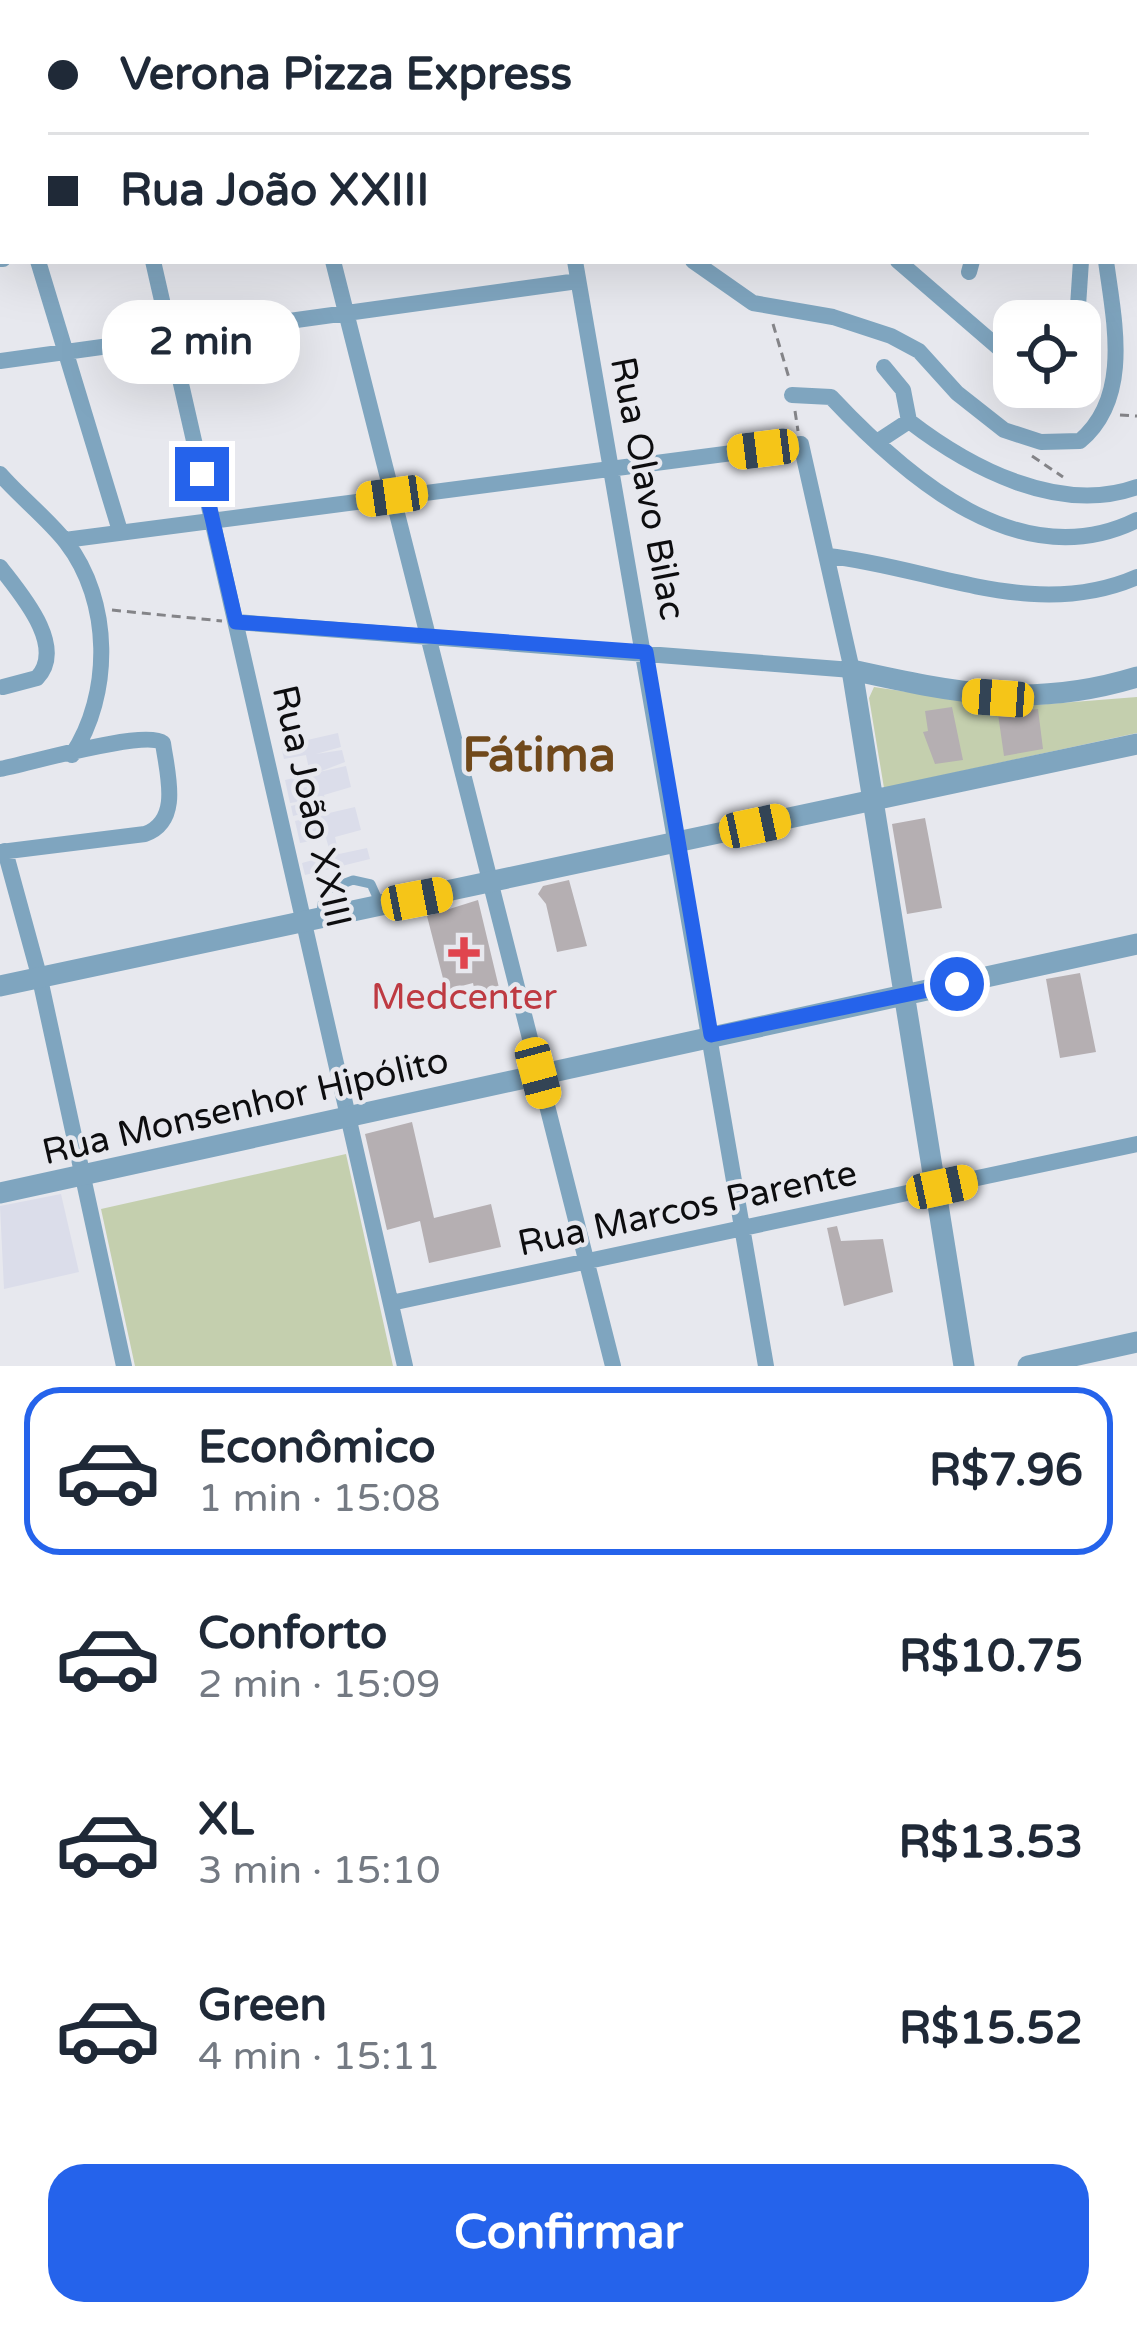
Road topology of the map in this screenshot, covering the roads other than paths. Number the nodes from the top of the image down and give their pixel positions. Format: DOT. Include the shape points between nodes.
graph roads {
  1 [pos="39,264"];
  2 [pos="154,264"];
  3 [pos="334,264"];
  4 [pos="575,264"];
  5 [pos="698,264"];
  6 [pos="901,264"];
  7 [pos="1081,264"];
  8 [pos="1106,264"];
  9 [pos="578,280"];
  10 [pos="1078,300"];
  11 [pos="346,314"];
  12 [pos="171,339"];
  13 [pos="993,343"];
  14 [pos="66,352"];
  15 [pos="0,362"];
  16 [pos="884,367"];
  17 [pos="792,395"];
  18 [pos="909,421"];
  19 [pos="877,442"];
  20 [pos="609,468"];
  21 [pos="0,474"];
  22 [pos="1137,487"];
  23 [pos="392,496"];
  24 [pos="213,520"];
  25 [pos="1137,520"];
  26 [pos="120,531"];
  27 [pos="64,540"];
  28 [pos="828,556"];
  29 [pos="0,567"];
  30 [pos="1137,577"];
  31 [pos="236,622"];
  32 [pos="429,636"];
  33 [pos="646,652"];
  34 [pos="852,670"];
  35 [pos="1137,677"];
  36 [pos="3,687"];
  37 [pos="1137,744"];
  38 [pos="71,756"];
  39 [pos="0,769"];
  40 [pos="871,801"];
  41 [pos="677,844"];
  42 [pos="3,852"];
  43 [pos="490,885"];
  44 [pos="381,907"];
  45 [pos="313,920"];
  46 [pos="1137,944"];
  47 [pos="40,979"];
  48 [pos="0,986"];
  49 [pos="901,996"];
  50 [pos="711,1035"];
  51 [pos="538,1073"];
  52 [pos="351,1116"];
  53 [pos="1137,1144"];
  54 [pos="84,1176"];
  55 [pos="935,1188"];
  56 [pos="0,1193"];
  57 [pos="743,1228"];
  58 [pos="588,1262"];
  59 [pos="391,1303"];
  60 [pos="1137,1342"];
  61 [pos="117,1364"];
  62 [pos="405,1366"];
  63 [pos="613,1366"];
  64 [pos="766,1366"];
  65 [pos="964,1366"];
  66 [pos="1028,1366"];
  1 -- 14 [label="street"];
  2 -- 12 [label="street, Rua João XXIII"];
  3 -- 11 [label="street"];
  4 -- 9 [label="street, Rua Olavo Bilac"];
  5 -- 8 [label="street" via="766,307 891,336 919,351 1004,430 1041,442 1080,441 1106,414 1114,378"];
  6 -- 13 [label="street"];
  7 -- 10 [label="street"];
  9 -- 11 [label="street"];
  9 -- 20 [label="street, Rua Olavo Bilac"];
  11 -- 12 [label="street"];
  11 -- 23 [label="street"];
  12 -- 14 [label="street"];
  12 -- 24 [label="street, Rua João XXIII"];
  14 -- 15 [label="street"];
  14 -- 26 [label="street"];
  16 -- 18 [label="street" via="903,390"];
  17 -- 19 [label="street" via="830,397"];
  18 -- 19 [label="street"];
  18 -- 22 [label="street" via="999,476 1039,490 1097,496"];
  19 -- 25 [label="street" via="965,510 1001,526 1084,538"];
  20 -- 23 [label="street"];
  20 -- 28 [label="street" via="801,444"];
  20 -- 33 [label="street, Rua Olavo Bilac"];
  21 -- 27 [label="street"];
  23 -- 24 [label="street"];
  23 -- 32 [label="street"];
  24 -- 26 [label="street"];
  24 -- 31 [label="street, Rua João XXIII"];
  26 -- 27 [label="street"];
  27 -- 38 [label="street" via="95,608 101,668 98,709"];
  28 -- 30 [label="street" via="1004,593 1070,593"];
  28 -- 34 [label="street"];
  29 -- 36 [label="street" via="37,618 45,663 37,679"];
  31 -- 32 [label="street"];
  31 -- 45 [label="street, Rua João XXIII"];
  32 -- 33 [label="street"];
  32 -- 43 [label="street"];
  33 -- 34 [label="street"];
  33 -- 41 [label="street, Rua Olavo Bilac"];
  34 -- 35 [label="street" via="998,698"];
  34 -- 40 [label="street"];
  37 -- 40 [label="street"];
  38 -- 39 [label="street"];
  38 -- 42 [label="street" via="134,736 163,742 171,796 156,830"];
  40 -- 41 [label="street"];
  40 -- 49 [label="street"];
  41 -- 43 [label="street"];
  41 -- 50 [label="street, Rua Olavo Bilac"];
  42 -- 47 [label="street"];
  43 -- 44 [label="street"];
  43 -- 51 [label="street"];
  44 -- 45 [label="street"];
  44 -- 45 [label="lane" via="371,884 346,881 324,891"];
  45 -- 47 [label="street"];
  45 -- 52 [label="street, Rua João XXIII"];
  46 -- 49 [label="street, Rua Monsenhor Hipólito"];
  47 -- 48 [label="street"];
  47 -- 54 [label="street"];
  49 -- 50 [label="street, Rua Monsenhor Hipólito"];
  49 -- 55 [label="street"];
  50 -- 51 [label="street, Rua Monsenhor Hipólito"];
  50 -- 57 [label="street, Rua Olavo Bilac"];
  51 -- 52 [label="street, Rua Monsenhor Hipólito"];
  51 -- 58 [label="street"];
  52 -- 54 [label="street, Rua Monsenhor Hipólito"];
  52 -- 59 [label="street, Rua João XXIII"];
  53 -- 55 [label="street, Rua Marcos Parente"];
  54 -- 56 [label="street, Rua Monsenhor Hipólito"];
  54 -- 61 [label="street"];
  55 -- 57 [label="street, Rua Marcos Parente"];
  55 -- 65 [label="street"];
  57 -- 58 [label="street, Rua Marcos Parente"];
  57 -- 64 [label="street, Rua Olavo Bilac"];
  58 -- 59 [label="street, Rua Marcos Parente"];
  58 -- 63 [label="street"];
  59 -- 62 [label="street, Rua João XXIII"];
  60 -- 66 [label="street"];
}
